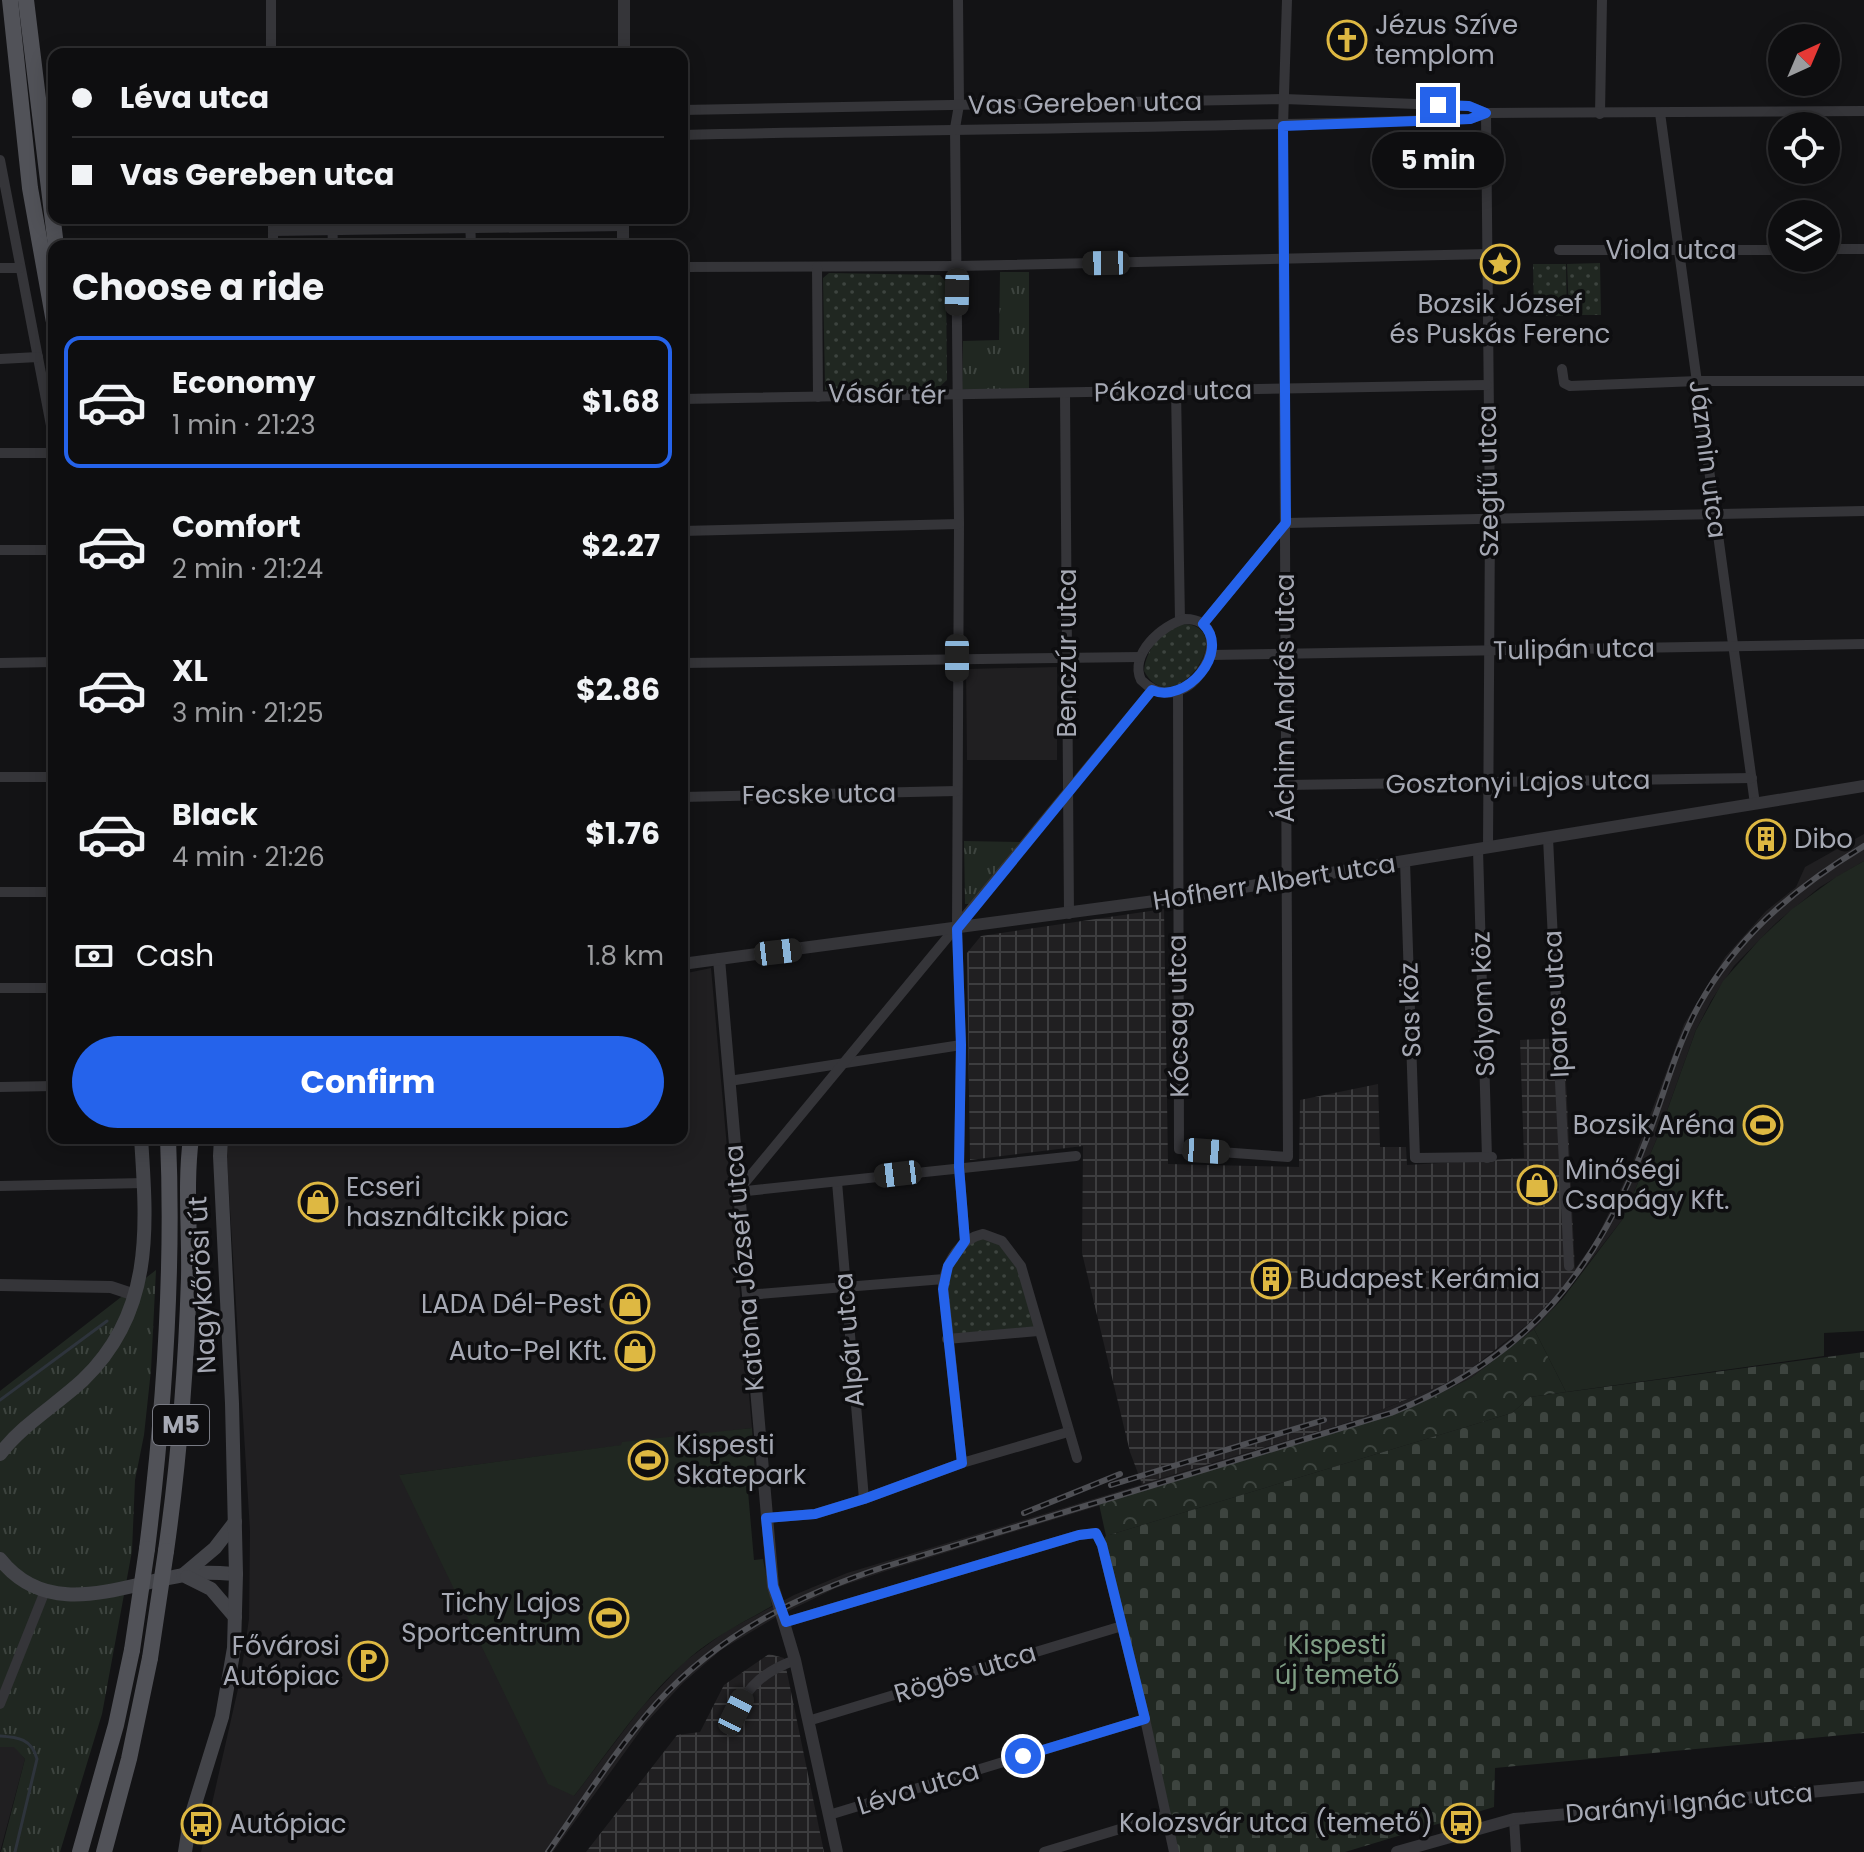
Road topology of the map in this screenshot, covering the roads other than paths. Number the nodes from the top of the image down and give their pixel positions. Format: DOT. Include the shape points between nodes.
graph roads {
  1 [pos="10,0"];
  2 [pos="26,0"];
  3 [pos="271,0"];
  4 [pos="624,0"];
  5 [pos="958,0"];
  6 [pos="1287,0"];
  7 [pos="1602,0"];
  8 [pos="271,48"];
  9 [pos="624,48"];
  10 [pos="1284,99"];
  11 [pos="959,105"];
  12 [pos="38,107"];
  13 [pos="688,110"];
  14 [pos="1864,111"];
  15 [pos="1486,113"];
  16 [pos="1660,113"];
  17 [pos="1600,114"];
  18 [pos="48,115"];
  19 [pos="1283,126"];
  20 [pos="955,128"];
  21 [pos="688,135"];
  22 [pos="48,150"];
  23 [pos="0,160"];
  24 [pos="1,180"];
  25 [pos="273,224"];
  26 [pos="332,224"];
  27 [pos="470,224"];
  28 [pos="273,231"];
  29 [pos="332,232"];
  30 [pos="273,240"];
  31 [pos="333,240"];
  32 [pos="1840,249"];
  33 [pos="1864,249"];
  34 [pos="1559,250"];
  35 [pos="1768,250"];
  36 [pos="1679,251"];
  37 [pos="1488,254"];
  38 [pos="1283,259"];
  39 [pos="958,266"];
  40 [pos="688,267"];
  41 [pos="817,267"];
  42 [pos="0,268"];
  43 [pos="20,268"];
  44 [pos="48,288"];
  45 [pos="38,357"];
  46 [pos="0,359"];
  47 [pos="1562,369"];
  48 [pos="1698,381"];
  49 [pos="1864,381"];
  50 [pos="1487,385"];
  51 [pos="1284,389"];
  52 [pos="1176,390"];
  53 [pos="1065,393"];
  54 [pos="956,396"];
  55 [pos="818,397"];
  56 [pos="688,399"];
  57 [pos="48,410"];
  58 [pos="0,453"];
  59 [pos="46,453"];
  60 [pos="1864,511"];
  61 [pos="1715,514"];
  62 [pos="1490,518"];
  63 [pos="1286,523"];
  64 [pos="959,524"];
  65 [pos="688,531"];
  66 [pos="0,550"];
  67 [pos="48,550"];
  68 [pos="1180,620"];
  69 [pos="1203,624"];
  70 [pos="1864,644"];
  71 [pos="1733,647"];
  72 [pos="1488,651"];
  73 [pos="1284,652"];
  74 [pos="1211,655"];
  75 [pos="1066,657"];
  76 [pos="1140,657"];
  77 [pos="957,658"];
  78 [pos="48,662"];
  79 [pos="0,663"];
  80 [pos="688,663"];
  81 [pos="1152,690"];
  82 [pos="1178,691"];
  83 [pos="0,777"];
  84 [pos="48,777"];
  85 [pos="1752,778"];
  86 [pos="1488,783"];
  87 [pos="1285,785"];
  88 [pos="1864,786"];
  89 [pos="957,791"];
  90 [pos="1069,792"];
  91 [pos="688,797"];
  92 [pos="1755,804"];
  93 [pos="1548,838"];
  94 [pos="1483,849"];
  95 [pos="1405,861"];
  96 [pos="1286,881"];
  97 [pos="0,892"];
  98 [pos="48,892"];
  99 [pos="1177,898"];
  100 [pos="1069,914"];
  101 [pos="957,929"];
  102 [pos="719,959"];
  103 [pos="688,963"];
  104 [pos="0,988"];
  105 [pos="48,988"];
  106 [pos="961,1045"];
  107 [pos="846,1063"];
  108 [pos="729,1081"];
  109 [pos="48,1086"];
  110 [pos="0,1087"];
  111 [pos="141,1144"];
  112 [pos="168,1144"];
  113 [pos="189,1144"];
  114 [pos="221,1144"];
  115 [pos="1179,1149"];
  116 [pos="1076,1156"];
  117 [pos="1415,1158"];
  118 [pos="959,1167"];
  119 [pos="837,1182"];
  120 [pos="144,1183"];
  121 [pos="0,1186"];
  122 [pos="737,1192"];
  123 [pos="965,1241"];
  124 [pos="1569,1266"];
  125 [pos="944,1279"];
  126 [pos="0,1285"];
  127 [pos="844,1288"];
  128 [pos="135,1295"];
  129 [pos="747,1295"];
  130 [pos="1038,1331"];
  131 [pos="947,1339"];
  132 [pos="1068,1432"];
  133 [pos="0,1454"];
  134 [pos="1077,1458"];
  135 [pos="962,1463"];
  136 [pos="864,1499"];
  137 [pos="766,1518"];
  138 [pos="235,1521"];
  139 [pos="0,1559"];
  140 [pos="236,1574"];
  141 [pos="183,1576"];
  142 [pos="45,1591"];
  143 [pos="235,1617"];
  144 [pos="786,1622"];
  145 [pos="1122,1626"];
  146 [pos="795,1660"];
  147 [pos="0,1704"];
  148 [pos="736,1712"];
  149 [pos="1145,1719"];
  150 [pos="808,1721"];
  151 [pos="1864,1787"];
  152 [pos="829,1815"];
  153 [pos="1166,1815"];
  154 [pos="1514,1819"];
  155 [pos="80,1852"];
  156 [pos="104,1852"];
  157 [pos="185,1852"];
  158 [pos="837,1852"];
  159 [pos="1044,1852"];
  160 [pos="1174,1852"];
  161 [pos="1397,1852"];
  162 [pos="1516,1852"];
  1 -- 44 [label="main road" via="30,188"];
  2 -- 12 [label="main road"];
  3 -- 8 [label="street"];
  4 -- 9 [label="street"];
  5 -- 11 [label="street, Vásár tér"];
  6 -- 10 [label="street, Áchim András utca"];
  7 -- 17 [label="street"];
  10 -- 11 [label="street, Vas Gereben utca"];
  10 -- 15 [label="street, Vas Gereben utca" via="1469,106"];
  10 -- 19 [label="street, Áchim András utca"];
  11 -- 13 [label="street, Vas Gereben utca"];
  11 -- 20 [label="street, Vásár tér"];
  12 -- 18 [label="street"];
  12 -- 22 [label="main road"];
  14 -- 16 [label="street, Vas Gereben utca"];
  15 -- 17 [label="street, Vas Gereben utca"];
  15 -- 19 [label="street, Vas Gereben utca" via="1470,119"];
  15 -- 37 [label="street, Szegfű utca"];
  16 -- 17 [label="street, Vas Gereben utca"];
  16 -- 36 [label="street, Jázmin utca"];
  19 -- 20 [label="street, Vas Gereben utca"];
  19 -- 38 [label="street, Áchim András utca"];
  20 -- 21 [label="street, Vas Gereben utca"];
  20 -- 39 [label="street, Vásár tér"];
  23 -- 24 [label="street"];
  24 -- 43 [label="street"];
  25 -- 28 [label="street"];
  26 -- 29 [label="street"];
  27 -- 29 [label="street"];
  28 -- 29 [label="street"];
  28 -- 30 [label="street"];
  29 -- 31 [label="street"];
  32 -- 33 [label="street"];
  34 -- 36 [label="street, Viola utca"];
  35 -- 36 [label="street, Viola utca"];
  36 -- 48 [label="street, Jázmin utca"];
  37 -- 38 [label="street"];
  37 -- 50 [label="street, Szegfű utca"];
  38 -- 39 [label="street"];
  38 -- 51 [label="street, Áchim András utca"];
  39 -- 41 [label="street"];
  39 -- 54 [label="street, Vásár tér"];
  40 -- 41 [label="street"];
  41 -- 55 [label="street, Vásár tér"];
  42 -- 43 [label="street"];
  43 -- 45 [label="street"];
  45 -- 46 [label="street"];
  45 -- 57 [label="street"];
  47 -- 48 [label="street" via="1566,385"];
  48 -- 49 [label="street"];
  48 -- 61 [label="street, Jázmin utca"];
  50 -- 51 [label="street, Pákozd utca"];
  50 -- 62 [label="street, Szegfű utca"];
  51 -- 52 [label="street, Pákozd utca"];
  51 -- 63 [label="street, Áchim András utca"];
  52 -- 53 [label="street, Pákozd utca"];
  52 -- 68 [label="street"];
  53 -- 54 [label="street, Pákozd utca"];
  53 -- 75 [label="street, Benczúr utca"];
  54 -- 55 [label="street, Vásár tér"];
  54 -- 64 [label="street"];
  55 -- 56 [label="street"];
  58 -- 59 [label="street"];
  60 -- 61 [label="street"];
  61 -- 62 [label="street"];
  61 -- 71 [label="street, Jázmin utca"];
  62 -- 63 [label="street"];
  62 -- 72 [label="street, Szegfű utca"];
  63 -- 69 [label="street"];
  63 -- 73 [label="street, Áchim András utca"];
  64 -- 65 [label="street"];
  64 -- 77 [label="street"];
  66 -- 67 [label="street"];
  68 -- 69 [label="street"];
  68 -- 76 [label="street" via="1160,633"];
  69 -- 74 [label="street" via="1213,639"];
  70 -- 71 [label="street, Tulipán utca"];
  71 -- 72 [label="street, Tulipán utca"];
  71 -- 85 [label="street, Jázmin utca"];
  72 -- 73 [label="street, Tulipán utca"];
  72 -- 86 [label="street, Szegfű utca"];
  73 -- 74 [label="street, Tulipán utca"];
  73 -- 87 [label="street, Áchim András utca"];
  74 -- 82 [label="street"];
  75 -- 76 [label="street"];
  75 -- 77 [label="street"];
  75 -- 90 [label="street, Benczúr utca"];
  76 -- 81 [label="street" via="1138,674"];
  77 -- 80 [label="street"];
  77 -- 89 [label="street"];
  78 -- 79 [label="street"];
  81 -- 82 [label="street"];
  81 -- 90 [label="street"];
  82 -- 99 [label="street, Kócsag utca"];
  83 -- 84 [label="street"];
  85 -- 86 [label="street, Gosztonyi Lajos utca"];
  85 -- 92 [label="street, Jázmin utca"];
  86 -- 87 [label="street, Gosztonyi Lajos utca"];
  86 -- 94 [label="street, Szegfű utca"];
  87 -- 96 [label="street, Áchim András utca"];
  88 -- 92 [label="street, Hofherr Albert utca"];
  89 -- 91 [label="street, Fecske utca"];
  89 -- 101 [label="street"];
  90 -- 100 [label="street, Benczúr utca"];
  90 -- 101 [label="street"];
  92 -- 93 [label="street, Hofherr Albert utca"];
  93 -- 94 [label="street, Hofherr Albert utca"];
  93 -- 124 [label="street, Iparos utca"];
  94 -- 95 [label="street, Hofherr Albert utca"];
  94 -- 117 [label="street, Sólyom köz" via="1490,1158"];
  95 -- 96 [label="street, Hofherr Albert utca"];
  95 -- 117 [label="street, Sas köz"];
  96 -- 99 [label="street, Hofherr Albert utca"];
  96 -- 115 [label="street, Áchim András utca" via="1288,1157"];
  97 -- 98 [label="street"];
  99 -- 100 [label="street, Hofherr Albert utca"];
  99 -- 115 [label="street, Kócsag utca"];
  100 -- 101 [label="street, Hofherr Albert utca"];
  101 -- 102 [label="street, Hofherr Albert utca"];
  101 -- 106 [label="street"];
  101 -- 107 [label="street"];
  102 -- 103 [label="street, Hofherr Albert utca"];
  102 -- 108 [label="street, Katona József utca"];
  104 -- 105 [label="street"];
  106 -- 107 [label="street"];
  106 -- 118 [label="street"];
  107 -- 108 [label="street"];
  107 -- 122 [label="street"];
  108 -- 122 [label="street, Katona József utca"];
  109 -- 110 [label="street"];
  111 -- 120 [label="main road, Nagykőrösi út"];
  112 -- 155 [label="main road, M5, bridge" via="167,1342 147,1549 116,1725"];
  113 -- 156 [label="main road, Nagykőrösi út / M5, bridge" via="186,1358 166,1551 132,1746"];
  114 -- 138 [label="main road, Nagykőrösi út"];
  116 -- 118 [label="street"];
  118 -- 119 [label="street"];
  118 -- 123 [label="street"];
  119 -- 122 [label="street"];
  119 -- 127 [label="street, Alpár utca"];
  120 -- 121 [label="street"];
  120 -- 128 [label="main road, Nagykőrösi út" via="146,1224"];
  122 -- 129 [label="street, Katona József utca"];
  123 -- 125 [label="street"];
  123 -- 130 [label="street" via="988,1234 1013,1252 1024,1273"];
  125 -- 127 [label="street"];
  125 -- 131 [label="street"];
  126 -- 128 [label="street" via="111,1287"];
  127 -- 129 [label="street"];
  127 -- 136 [label="street, Alpár utca"];
  128 -- 133 [label="main road, Nagykőrösi út" via="100,1362"];
  129 -- 137 [label="street, Katona József utca"];
  130 -- 131 [label="street"];
  130 -- 132 [label="street"];
  131 -- 135 [label="street"];
  132 -- 134 [label="street"];
  132 -- 135 [label="street"];
  135 -- 136 [label="street"];
  136 -- 137 [label="street" via="815,1514"];
  137 -- 144 [label="street, Katona József utca" via="773,1586"];
  138 -- 140 [label="main road, Nagykőrösi út"];
  138 -- 141 [label="main road" via="215,1548"];
  139 -- 142 [label="main road" via="23,1581"];
  140 -- 141 [label="main road"];
  140 -- 143 [label="main road, Nagykőrösi út"];
  141 -- 142 [label="main road" via="83,1594"];
  141 -- 143 [label="main road" via="211,1589"];
  142 -- 147 [label="street"];
  143 -- 157 [label="main road, Nagykőrösi út" via="224,1705"];
  144 -- 145 [label="street" via="1096,1533"];
  144 -- 146 [label="street, Katona József utca"];
  145 -- 149 [label="street"];
  145 -- 150 [label="street, Rögös utca"];
  146 -- 148 [label="street" via="771,1670 744,1695"];
  146 -- 150 [label="street, Katona József utca"];
  149 -- 152 [label="street, Léva utca"];
  149 -- 153 [label="street"];
  150 -- 152 [label="street, Katona József utca"];
  151 -- 154 [label="street, Darányi Ignác utca"];
  152 -- 158 [label="street, Katona József utca"];
  153 -- 159 [label="street"];
  153 -- 160 [label="street"];
  154 -- 161 [label="street, Darányi Ignác utca"];
  154 -- 162 [label="street"];
}
